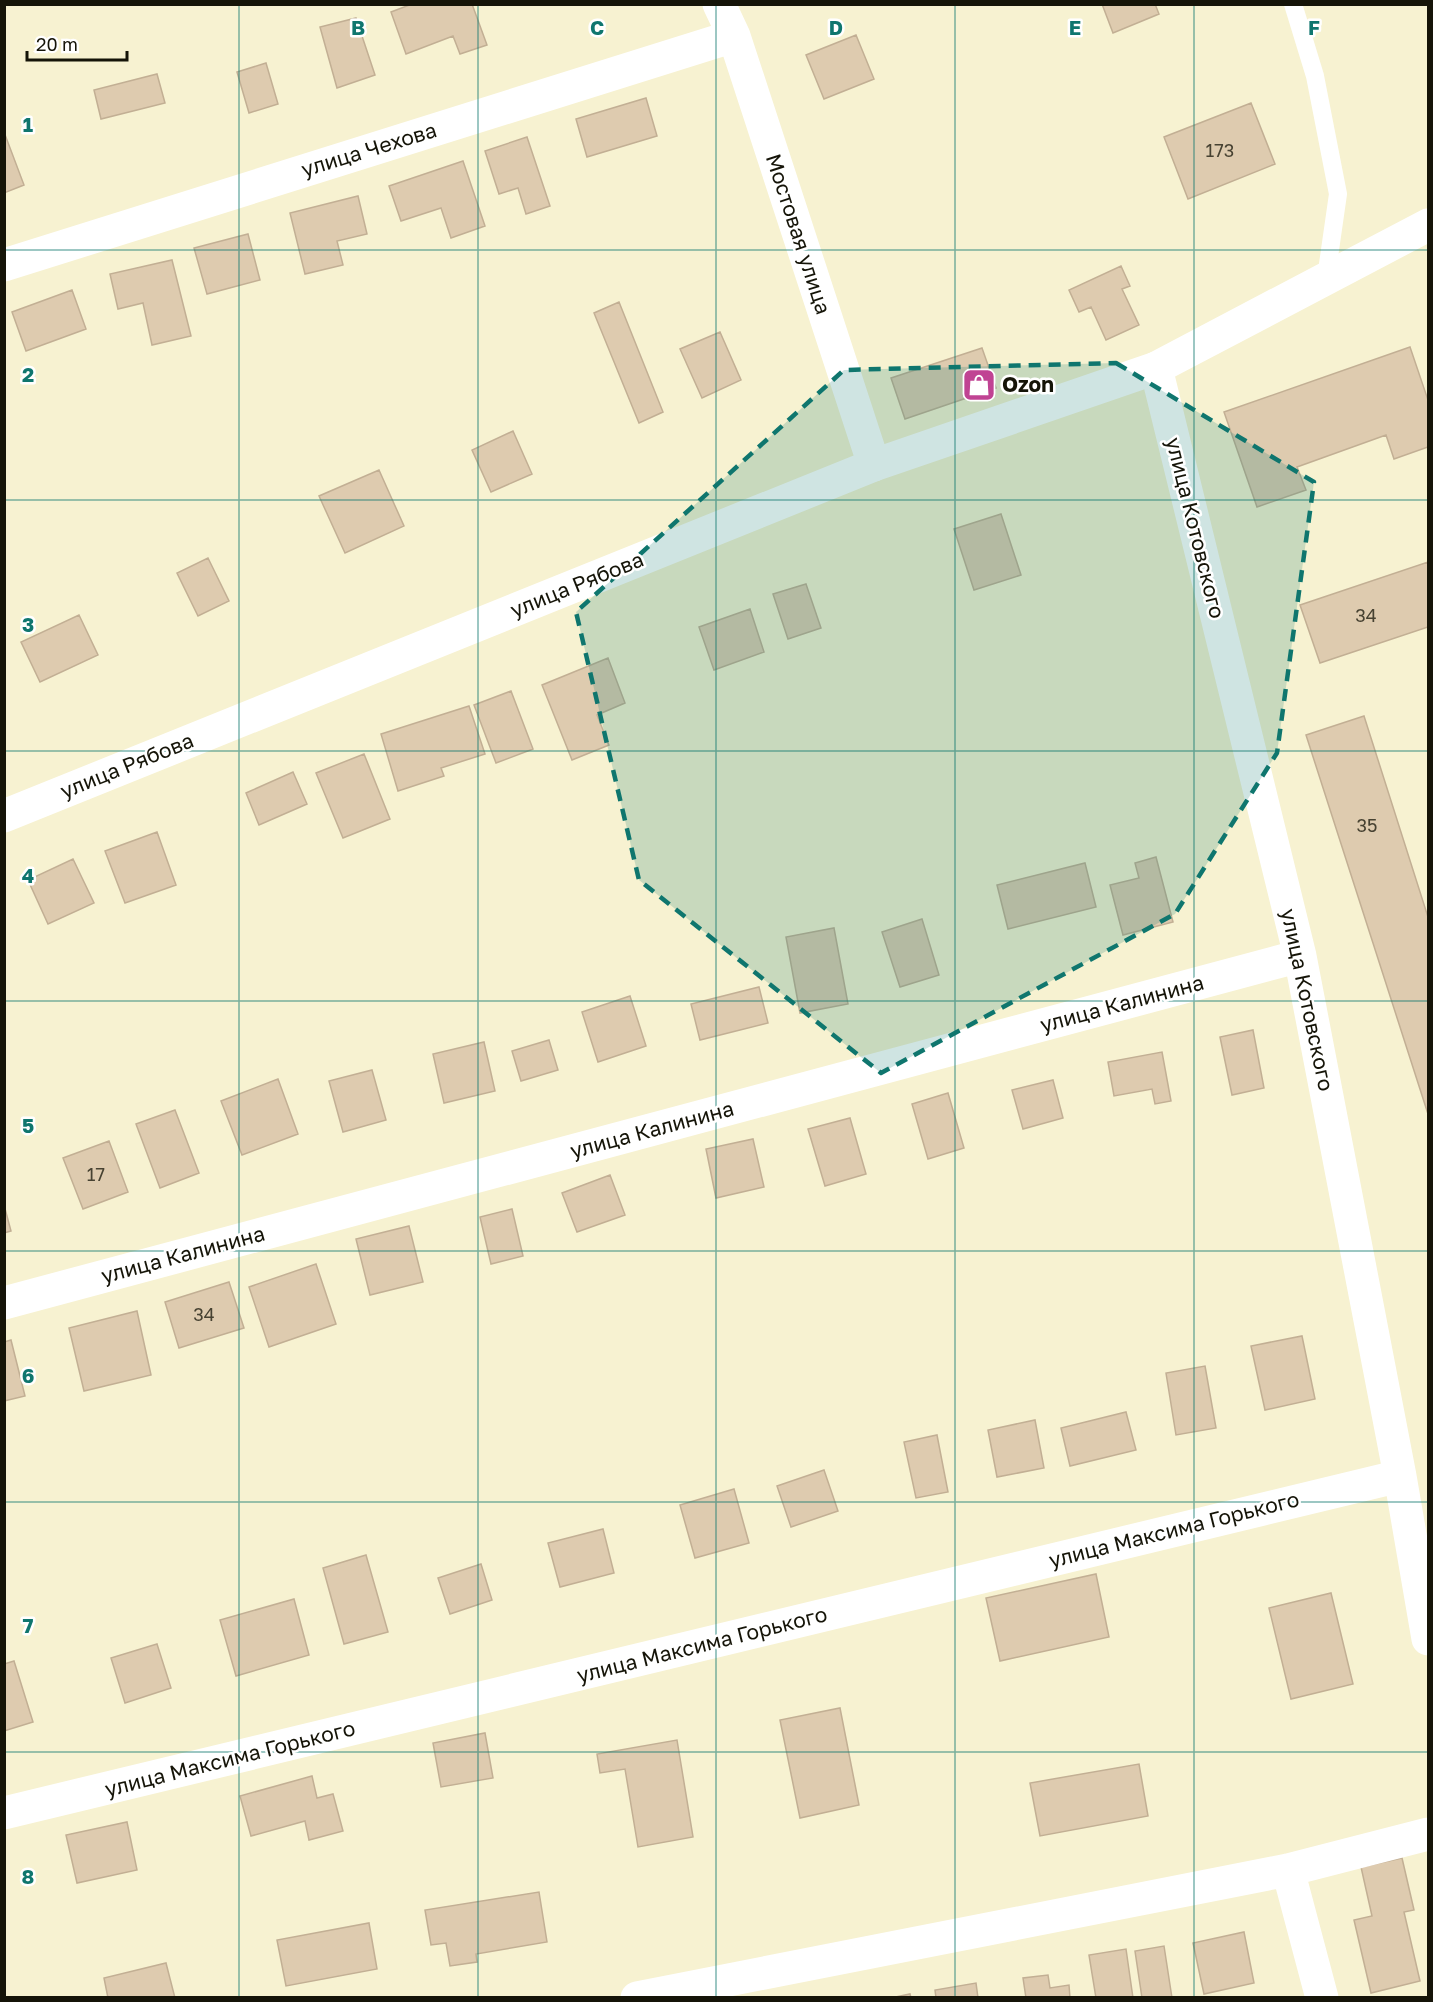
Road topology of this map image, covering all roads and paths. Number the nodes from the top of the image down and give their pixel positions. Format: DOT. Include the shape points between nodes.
graph roads {
  1 [pos="718,4"];
  2 [pos="1293,4"];
  3 [pos="734,36"];
  4 [pos="1428,225"];
  5 [pos="4,265"];
  6 [pos="1326,278"];
  7 [pos="1156,368"];
  8 [pos="874,465"];
  9 [pos="4,816"];
  10 [pos="1300,956"];
  11 [pos="4,1303"];
  12 [pos="1400,1476"];
  13 [pos="1428,1639"];
  14 [pos="4,1813"];
  15 [pos="1428,1834"];
  16 [pos="1288,1870"];
  17 [pos="637,1998"];
  18 [pos="1322,1998"];
  1 -- 3 [label="street, Мостовая улица"];
  2 -- 6 [label="lane" via="1315,76 1338,194"];
  3 -- 5 [label="street, улица Чехова"];
  3 -- 8 [label="street, Мостовая улица"];
  4 -- 6 [label="street, улица Рябова"];
  6 -- 7 [label="street, улица Рябова"];
  7 -- 8 [label="street, улица Рябова"];
  7 -- 10 [label="street, улица Котовского"];
  8 -- 9 [label="street, улица Рябова"];
  10 -- 11 [label="street, улица Калинина"];
  10 -- 12 [label="street, улица Котовского"];
  12 -- 13 [label="street, улица Котовского"];
  12 -- 14 [label="street, улица Максима Горького"];
  15 -- 16 [label="street"];
  16 -- 17 [label="street"];
  16 -- 18 [label="street"];
}
